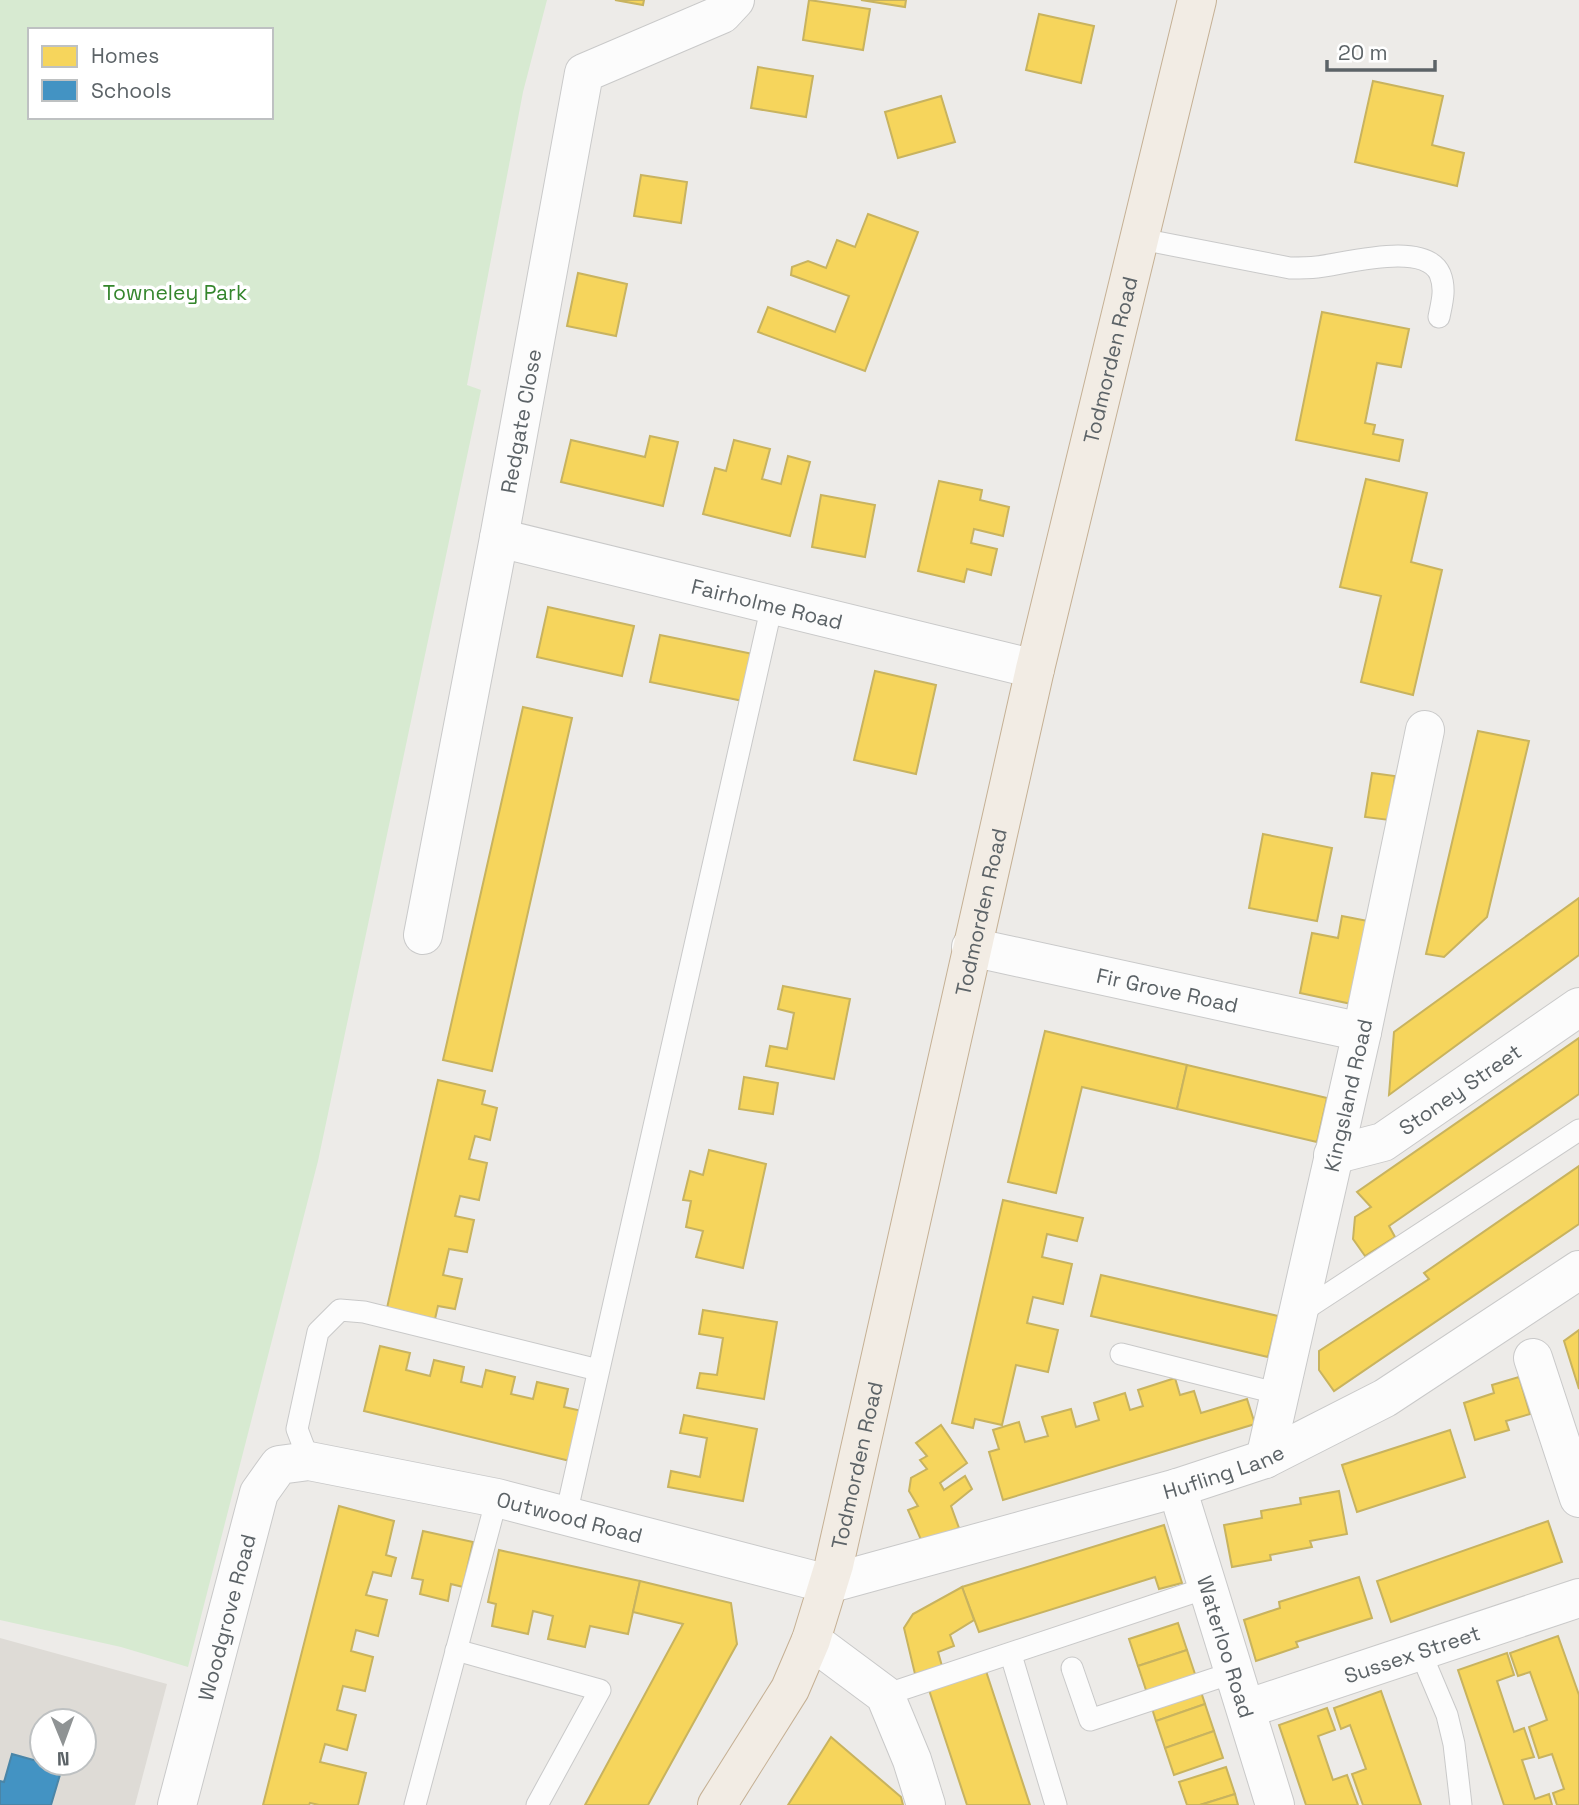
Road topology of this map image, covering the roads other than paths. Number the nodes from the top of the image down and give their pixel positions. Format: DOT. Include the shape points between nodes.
graph roads {
  1 [pos="735,0"];
  2 [pos="1198,0"];
  3 [pos="1141,239"];
  4 [pos="1439,317"];
  5 [pos="499,538"];
  6 [pos="772,605"];
  7 [pos="1035,669"];
  8 [pos="1425,730"];
  9 [pos="423,934"];
  10 [pos="971,947"];
  11 [pos="1579,1007"];
  12 [pos="1362,1032"];
  13 [pos="1579,1130"];
  14 [pos="1333,1155"];
  15 [pos="1579,1270"];
  16 [pos="1297,1314"];
  17 [pos="1121,1354"];
  18 [pos="1533,1358"];
  19 [pos="598,1370"];
  20 [pos="1280,1394"];
  21 [pos="1570,1435"];
  22 [pos="1265,1459"];
  23 [pos="309,1461"];
  24 [pos="1577,1484"];
  25 [pos="1177,1488"];
  26 [pos="497,1498"];
  27 [pos="566,1515"];
  28 [pos="828,1584"];
  29 [pos="1209,1587"];
  30 [pos="1579,1598"];
  31 [pos="811,1640"];
  32 [pos="456,1650"];
  33 [pos="1420,1651"];
  34 [pos="1011,1655"];
  35 [pos="1072,1668"];
  36 [pos="1235,1672"];
  37 [pos="885,1696"];
  38 [pos="1246,1709"];
  39 [pos="177,1805"];
  40 [pos="415,1805"];
  41 [pos="537,1805"];
  42 [pos="717,1805"];
  43 [pos="926,1805"];
  44 [pos="1056,1805"];
  45 [pos="1275,1805"];
  46 [pos="1461,1805"];
  1 -- 5 [label="street, Redgate Close" via="722,14 584,73"];
  2 -- 3 [label="highway, Todmorden Road"];
  3 -- 4 [label="lane" via="1290,268 1375,256 1430,262 1439,272 1444,290"];
  3 -- 7 [label="highway, Todmorden Road"];
  5 -- 6 [label="street, Fairholme Road"];
  5 -- 9 [label="street, Redgate Close"];
  6 -- 7 [label="street, Fairholme Road"];
  6 -- 19 [label="lane"];
  7 -- 10 [label="highway, Todmorden Road"];
  8 -- 12 [label="street, Kingsland Road"];
  10 -- 12 [label="street, Fir Grove Road"];
  10 -- 28 [label="highway, Todmorden Road"];
  11 -- 14 [label="street, Stoney Street" via="1383,1142"];
  12 -- 14 [label="street, Kingsland Road"];
  13 -- 16 [label="lane"];
  14 -- 16 [label="street, Kingsland Road"];
  15 -- 22 [label="street, Hufling Lane" via="1385,1398"];
  16 -- 20 [label="street, Kingsland Road"];
  17 -- 20 [label="lane"];
  18 -- 21 [label="street"];
  19 -- 23 [label="lane" via="340,1310 317,1332 297,1429"];
  19 -- 27 [label="lane"];
  20 -- 22 [label="street, Kingsland Road"];
  21 -- 24 [label="street"];
  22 -- 25 [label="street, Hufling Lane"];
  23 -- 26 [label="street, Outwood Road"];
  23 -- 39 [label="street, Woodgrove Road" via="279,1465 259,1493"];
  25 -- 28 [label="street, Hufling Lane"];
  25 -- 29 [label="street, Waterloo Road"];
  26 -- 27 [label="street, Outwood Road"];
  26 -- 32 [label="lane"];
  27 -- 28 [label="street, Outwood Road"];
  28 -- 31 [label="highway, Todmorden Road"];
  29 -- 34 [label="lane"];
  29 -- 36 [label="street, Waterloo Road"];
  30 -- 33 [label="street, Sussex Street"];
  31 -- 37 [label="street"];
  31 -- 42 [label="highway, Todmorden Road" via="790,1689"];
  32 -- 40 [label="lane"];
  32 -- 41 [label="lane" via="600,1690"];
  33 -- 38 [label="street, Sussex Street"];
  33 -- 46 [label="lane" via="1447,1715"];
  34 -- 37 [label="lane"];
  34 -- 44 [label="lane"];
  35 -- 36 [label="lane" via="1090,1720"];
  36 -- 38 [label="street, Waterloo Road"];
  37 -- 43 [label="street"];
  38 -- 45 [label="street, Waterloo Road"];
}
